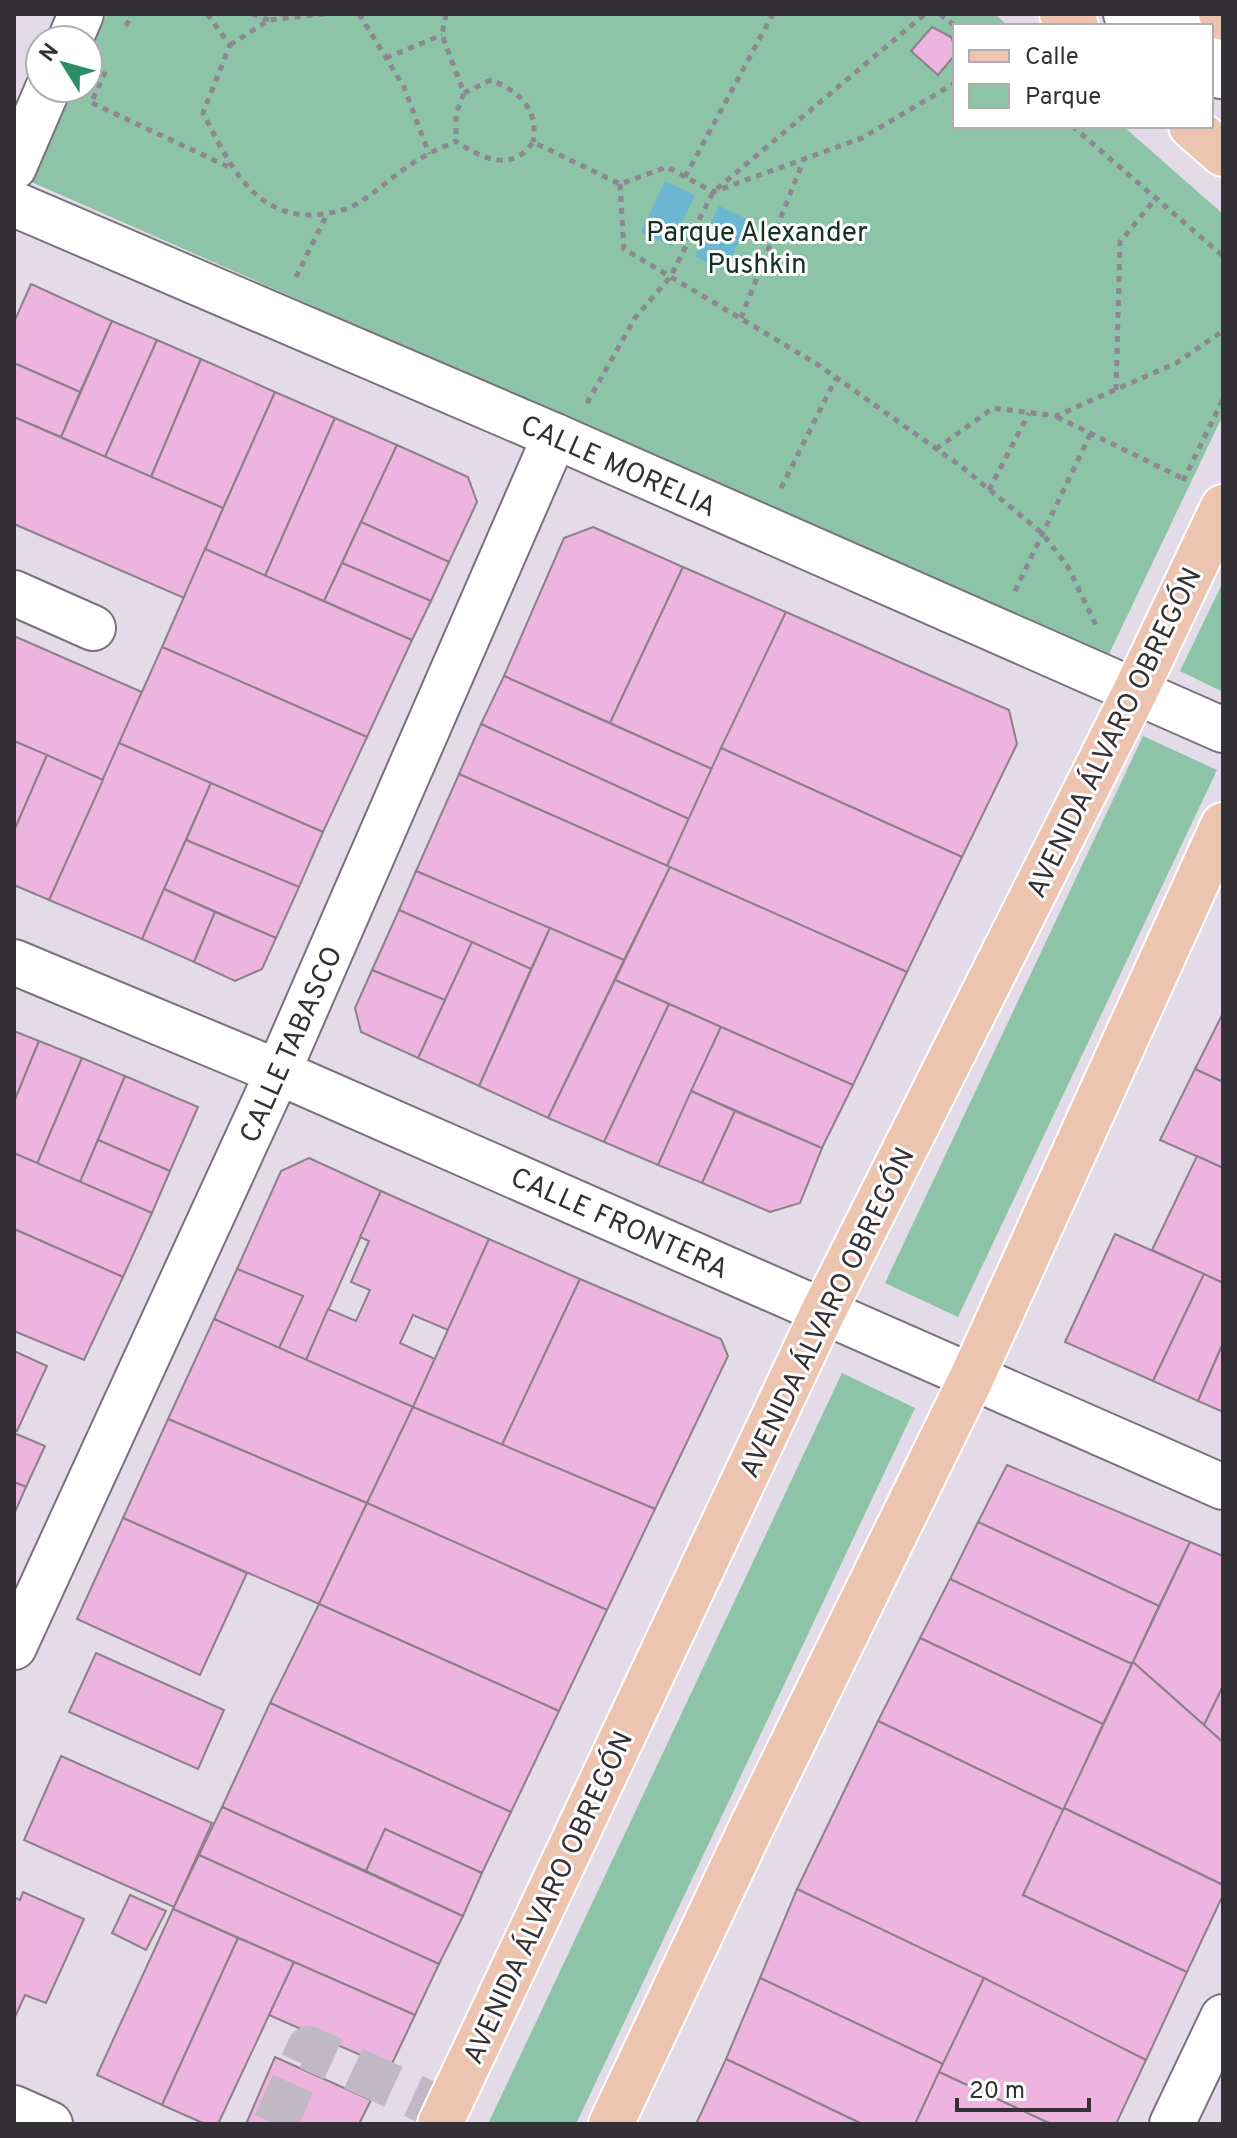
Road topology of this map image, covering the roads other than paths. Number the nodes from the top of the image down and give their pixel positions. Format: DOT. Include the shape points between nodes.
graph roads {
  1 [pos="41,104"];
  2 [pos="1193,128"];
  3 [pos="1223,154"];
  4 [pos="14,167"];
  5 [pos="14,204"];
  6 [pos="570,422"];
  7 [pos="1223,507"];
  8 [pos="14,593"];
  9 [pos="93,628"];
  10 [pos="1135,692"];
  11 [pos="1223,730"];
  12 [pos="1223,825"];
  13 [pos="14,962"];
  14 [pos="278,1072"];
  15 [pos="823,1312"];
  16 [pos="972,1377"];
  17 [pos="1223,1487"];
  18 [pos="14,1647"];
  19 [pos="1223,2017"];
  20 [pos="14,2108"];
  21 [pos="50,2124"];
  22 [pos="440,2124"];
  23 [pos="611,2124"];
  24 [pos="1172,2124"];
  1 -- 4 [label="street"];
  2 -- 3 [label="main road"];
  5 -- 6 [label="street, CALLE MORELIA"];
  6 -- 10 [label="street, CALLE MORELIA"];
  6 -- 14 [label="street, CALLE TABASCO"];
  7 -- 10 [label="main road, AVENIDA ÁLVARO OBREGÓN"];
  8 -- 9 [label="street"];
  10 -- 11 [label="street, CALLE MORELIA"];
  10 -- 15 [label="main road, AVENIDA ÁLVARO OBREGÓN"];
  12 -- 16 [label="main road"];
  13 -- 14 [label="street, CALLE FRONTERA"];
  14 -- 15 [label="street, CALLE FRONTERA"];
  14 -- 18 [label="street, CALLE TABASCO"];
  15 -- 16 [label="street, CALLE FRONTERA"];
  15 -- 22 [label="main road, AVENIDA ÁLVARO OBREGÓN"];
  16 -- 17 [label="street, CALLE FRONTERA"];
  16 -- 23 [label="main road"];
  19 -- 24 [label="street"];
  20 -- 21 [label="street"];
}
